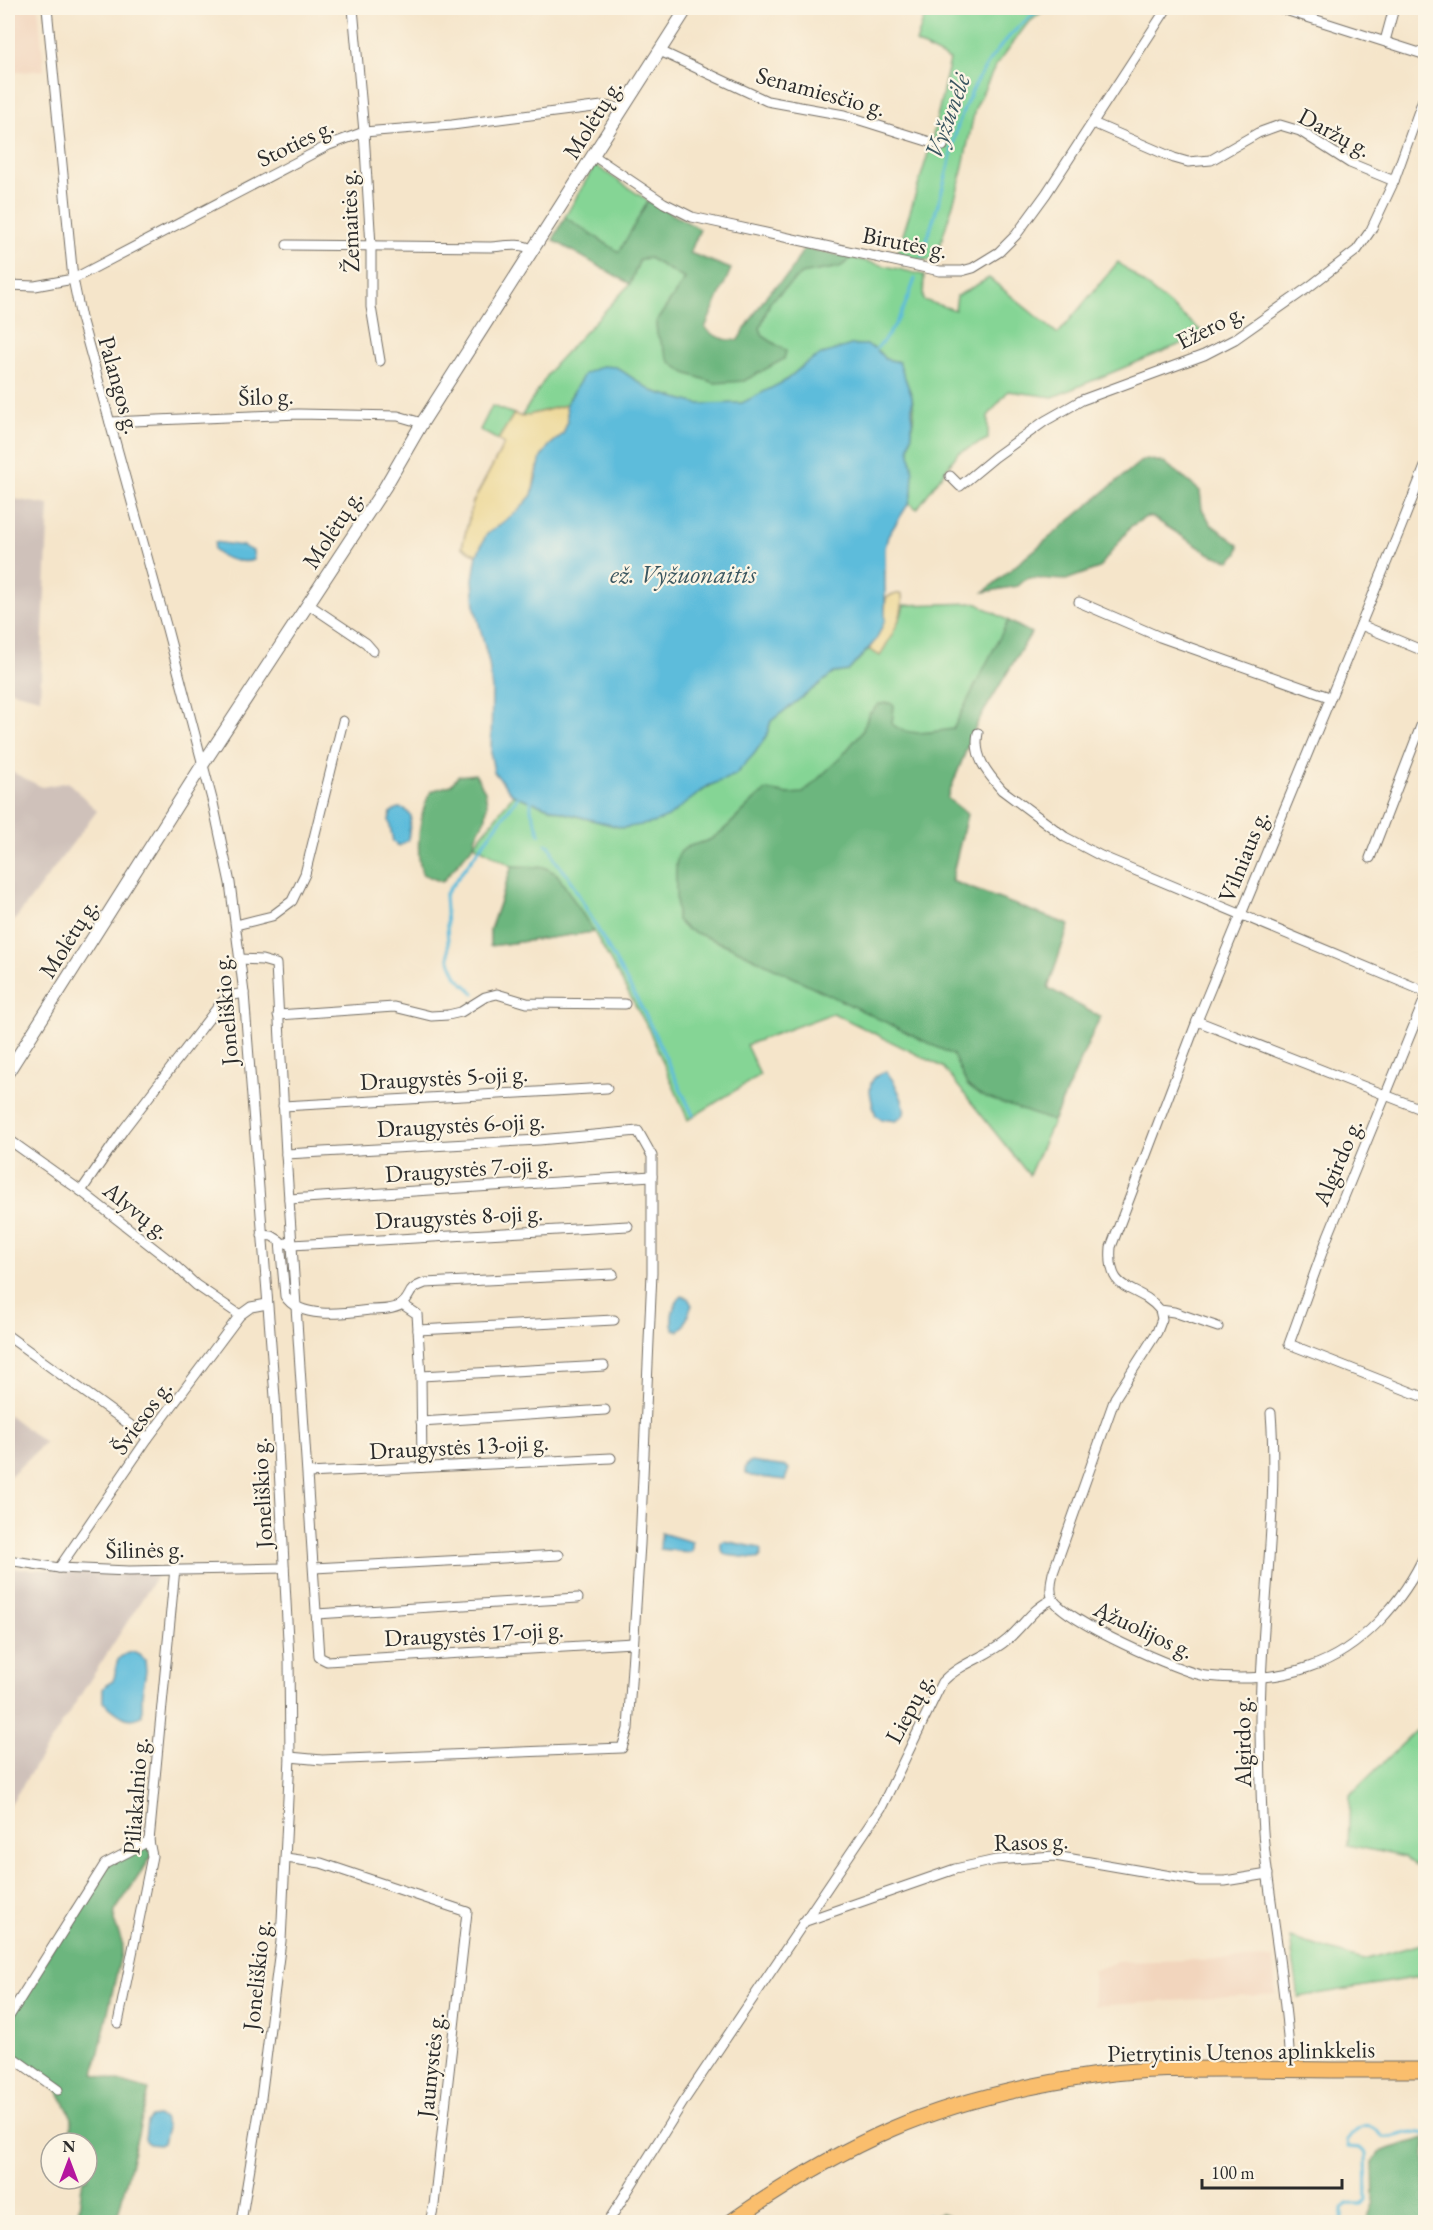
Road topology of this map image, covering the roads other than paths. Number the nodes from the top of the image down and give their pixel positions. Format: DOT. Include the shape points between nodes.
graph roads {
  1 [pos="46,8"];
  2 [pos="353,8"];
  3 [pos="687,8"];
  4 [pos="1167,8"];
  5 [pos="1279,8"];
  6 [pos="1394,8"];
  7 [pos="1385,41"];
  8 [pos="660,51"];
  9 [pos="1425,55"];
  10 [pos="1425,92"];
  11 [pos="622,110"];
  12 [pos="1093,123"];
  13 [pos="364,132"];
  14 [pos="943,146"];
  15 [pos="594,156"];
  16 [pos="1394,181"];
  17 [pos="287,245"];
  18 [pos="371,246"];
  19 [pos="533,250"];
  20 [pos="73,279"];
  21 [pos="8,285"];
  22 [pos="380,361"];
  23 [pos="110,422"];
  24 [pos="422,423"];
  25 [pos="1425,464"];
  26 [pos="950,476"];
  27 [pos="1079,602"];
  28 [pos="308,604"];
  29 [pos="1361,625"];
  30 [pos="373,651"];
  31 [pos="1425,652"];
  32 [pos="1329,698"];
  33 [pos="1425,712"];
  34 [pos="343,721"];
  35 [pos="978,732"];
  36 [pos="203,764"];
  37 [pos="1370,858"];
  38 [pos="1241,914"];
  39 [pos="236,925"];
  40 [pos="240,959"];
  41 [pos="244,993"];
  42 [pos="1425,994"];
  43 [pos="625,1004"];
  44 [pos="278,1015"];
  45 [pos="1197,1021"];
  46 [pos="8,1072"];
  47 [pos="607,1088"];
  48 [pos="1386,1095"];
  49 [pos="283,1106"];
  50 [pos="1425,1111"];
  51 [pos="8,1139"];
  52 [pos="286,1154"];
  53 [pos="652,1176"];
  54 [pos="81,1191"];
  55 [pos="289,1199"];
  56 [pos="628,1226"];
  57 [pos="262,1235"];
  58 [pos="280,1241"];
  59 [pos="292,1245"];
  60 [pos="613,1274"];
  61 [pos="267,1304"];
  62 [pos="402,1304"];
  63 [pos="296,1306"];
  64 [pos="1160,1310"];
  65 [pos="240,1315"];
  66 [pos="614,1320"];
  67 [pos="1218,1327"];
  68 [pos="418,1330"];
  69 [pos="8,1335"];
  70 [pos="604,1366"];
  71 [pos="421,1377"];
  72 [pos="1425,1398"];
  73 [pos="605,1410"];
  74 [pos="1271,1413"];
  75 [pos="422,1422"];
  76 [pos="148,1438"];
  77 [pos="611,1458"];
  78 [pos="422,1467"];
  79 [pos="308,1473"];
  80 [pos="1425,1552"];
  81 [pos="559,1555"];
  82 [pos="8,1560"];
  83 [pos="59,1568"];
  84 [pos="175,1568"];
  85 [pos="284,1568"];
  86 [pos="314,1568"];
  87 [pos="578,1598"];
  88 [pos="1053,1599"];
  89 [pos="316,1614"];
  90 [pos="633,1643"];
  91 [pos="1261,1678"];
  92 [pos="290,1757"];
  93 [pos="149,1841"];
  94 [pos="286,1858"];
  95 [pos="1268,1874"];
  96 [pos="803,1922"];
  97 [pos="8,2018"];
  98 [pos="118,2023"];
  99 [pos="8,2054"];
  100 [pos="1290,2069"];
  101 [pos="1425,2070"];
  102 [pos="58,2090"];
  103 [pos="241,2223"];
  104 [pos="430,2223"];
  105 [pos="608,2223"];
  106 [pos="731,2223"];
  1 -- 20 [label="street, Palangos g."];
  2 -- 13 [label="street, Žemaitės g."];
  3 -- 8 [label="street, Molėtų g."];
  4 -- 12 [label="street, Birutės g."];
  5 -- 7 [label="street"];
  6 -- 7 [label="street"];
  7 -- 9 [label="street"];
  8 -- 11 [label="street, Molėtų g."];
  8 -- 14 [label="street, Senamiesčio g." via="767,101 844,115"];
  10 -- 16 [label="street, Ežero g."];
  11 -- 13 [label="street, Stoties g." via="602,106"];
  11 -- 15 [label="street, Molėtų g."];
  12 -- 15 [label="street, Birutės g." via="1016,235 986,262 950,273 692,217"];
  12 -- 16 [label="street, Daržų g." via="1174,158 1195,162 1218,158 1274,126 1288,126 1350,163"];
  13 -- 18 [label="street, Žemaitės g."];
  13 -- 20 [label="street, Stoties g." via="329,145"];
  15 -- 19 [label="street, Molėtų g."];
  16 -- 26 [label="street, Ežero g." via="1357,250 1235,339 1204,355 1082,400 1045,421 960,486"];
  17 -- 18 [label="street"];
  18 -- 19 [label="street" via="524,245"];
  18 -- 22 [label="street, Žemaitės g." via="371,307"];
  19 -- 24 [label="street, Molėtų g."];
  20 -- 21 [label="street, Stoties g." via="35,286"];
  20 -- 23 [label="street, Palangos g."];
  23 -- 24 [label="street, Šilo g." via="298,414 398,416"];
  23 -- 36 [label="street, Palangos g."];
  24 -- 28 [label="street, Molėtų g."];
  25 -- 29 [label="street, Vilniaus g."];
  27 -- 32 [label="street" via="1171,641"];
  28 -- 30 [label="street"];
  28 -- 36 [label="street, Molėtų g."];
  29 -- 31 [label="street"];
  29 -- 32 [label="street, Vilniaus g."];
  32 -- 38 [label="street, Vilniaus g."];
  33 -- 37 [label="street"];
  34 -- 39 [label="street" via="305,874 292,901 272,916"];
  35 -- 38 [label="street" via="978,754 993,780 1065,837"];
  36 -- 39 [label="street, Joneliškio g." via="224,849"];
  36 -- 46 [label="street, Molėtų g."];
  38 -- 42 [label="street"];
  38 -- 45 [label="street, Vilniaus g."];
  39 -- 40 [label="street, Joneliškio g."];
  40 -- 41 [label="street, Joneliškio g."];
  40 -- 44 [label="street" via="276,964"];
  41 -- 54 [label="street" via="229,996 221,1003"];
  41 -- 57 [label="street, Joneliškio g."];
  42 -- 48 [label="street, Algirdo g."];
  43 -- 44 [label="street" via="527,1003 497,994 448,1015 422,1015 394,1007"];
  44 -- 49 [label="street"];
  45 -- 48 [label="street"];
  45 -- 64 [label="street, Vilniaus g." via="1111,1247 1111,1267 1118,1282"];
  47 -- 49 [label="street, Draugystės 5-oji g."];
  48 -- 50 [label="street"];
  48 -- 72 [label="street, Algirdo g." via="1289,1344"];
  49 -- 52 [label="street"];
  51 -- 54 [label="street, Alyvų g."];
  52 -- 53 [label="street, Draugystės 6-oji g." via="638,1131 652,1156"];
  52 -- 55 [label="street"];
  53 -- 55 [label="street, Draugystės 7-oji g."];
  53 -- 90 [label="street" via="651,1285"];
  54 -- 65 [label="street, Alyvų g." via="196,1285"];
  55 -- 59 [label="street"];
  56 -- 59 [label="street, Draugystės 8-oji g."];
  57 -- 58 [label="street"];
  57 -- 61 [label="street, Joneliškio g."];
  58 -- 59 [label="street"];
  58 -- 63 [label="street" via="285,1296"];
  59 -- 63 [label="street"];
  60 -- 62 [label="street" via="425,1283 412,1288"];
  61 -- 65 [label="street" via="251,1307"];
  61 -- 85 [label="street, Joneliškio g."];
  62 -- 63 [label="street" via="390,1309 328,1314"];
  62 -- 68 [label="street" via="417,1314"];
  63 -- 79 [label="street"];
  64 -- 67 [label="street"];
  64 -- 88 [label="street" via="1162,1319 1157,1332 1114,1398 1053,1572"];
  65 -- 76 [label="street, Šviesos g."];
  66 -- 68 [label="street"];
  68 -- 71 [label="street"];
  69 -- 76 [label="street"];
  70 -- 71 [label="street"];
  71 -- 75 [label="street"];
  73 -- 75 [label="street"];
  74 -- 91 [label="street, Algirdo g." via="1273,1500"];
  75 -- 78 [label="street"];
  76 -- 83 [label="street, Šviesos g."];
  77 -- 78 [label="street, Draugystės 13-oji g."];
  78 -- 79 [label="street, Draugystės 13-oji g."];
  79 -- 86 [label="street"];
  80 -- 91 [label="street, Ąžuolijos g." via="1401,1595 1354,1642 1311,1667"];
  81 -- 86 [label="street"];
  82 -- 83 [label="street, Šilinės g."];
  83 -- 84 [label="street, Šilinės g."];
  84 -- 85 [label="street, Šilinės g."];
  84 -- 93 [label="street, Piliakalnio g."];
  85 -- 92 [label="street, Joneliškio g."];
  86 -- 89 [label="street"];
  87 -- 89 [label="street"];
  88 -- 91 [label="street, Ąžuolijos g." via="1076,1618 1194,1674"];
  88 -- 96 [label="street, Liepų g." via="1037,1608 1007,1640 954,1670 942,1682 881,1808"];
  89 -- 90 [label="street, Draugystės 17-oji g." via="319,1657 327,1661"];
  90 -- 92 [label="street" via="628,1729 622,1748 322,1760"];
  91 -- 95 [label="street, Algirdo g."];
  92 -- 94 [label="street, Joneliškio g."];
  93 -- 97 [label="street" via="105,1864"];
  93 -- 98 [label="street, Piliakalnio g." via="152,1856"];
  94 -- 103 [label="street, Joneliškio g." via="282,1941"];
  94 -- 104 [label="street, Jaunystės g." via="321,1863 467,1912"];
  95 -- 96 [label="street, Rasos g." via="1200,1881 1055,1856 996,1860 955,1869"];
  95 -- 100 [label="street, Algirdo g."];
  96 -- 105 [label="street, Liepų g."];
  99 -- 102 [label="street"];
  100 -- 101 [label="highway, Pietrytinis Utenos aplinkkelis"];
  100 -- 106 [label="highway, Pietrytinis Utenos aplinkkelis" via="1190,2069 1100,2075 962,2104 892,2129 825,2163"];
}
